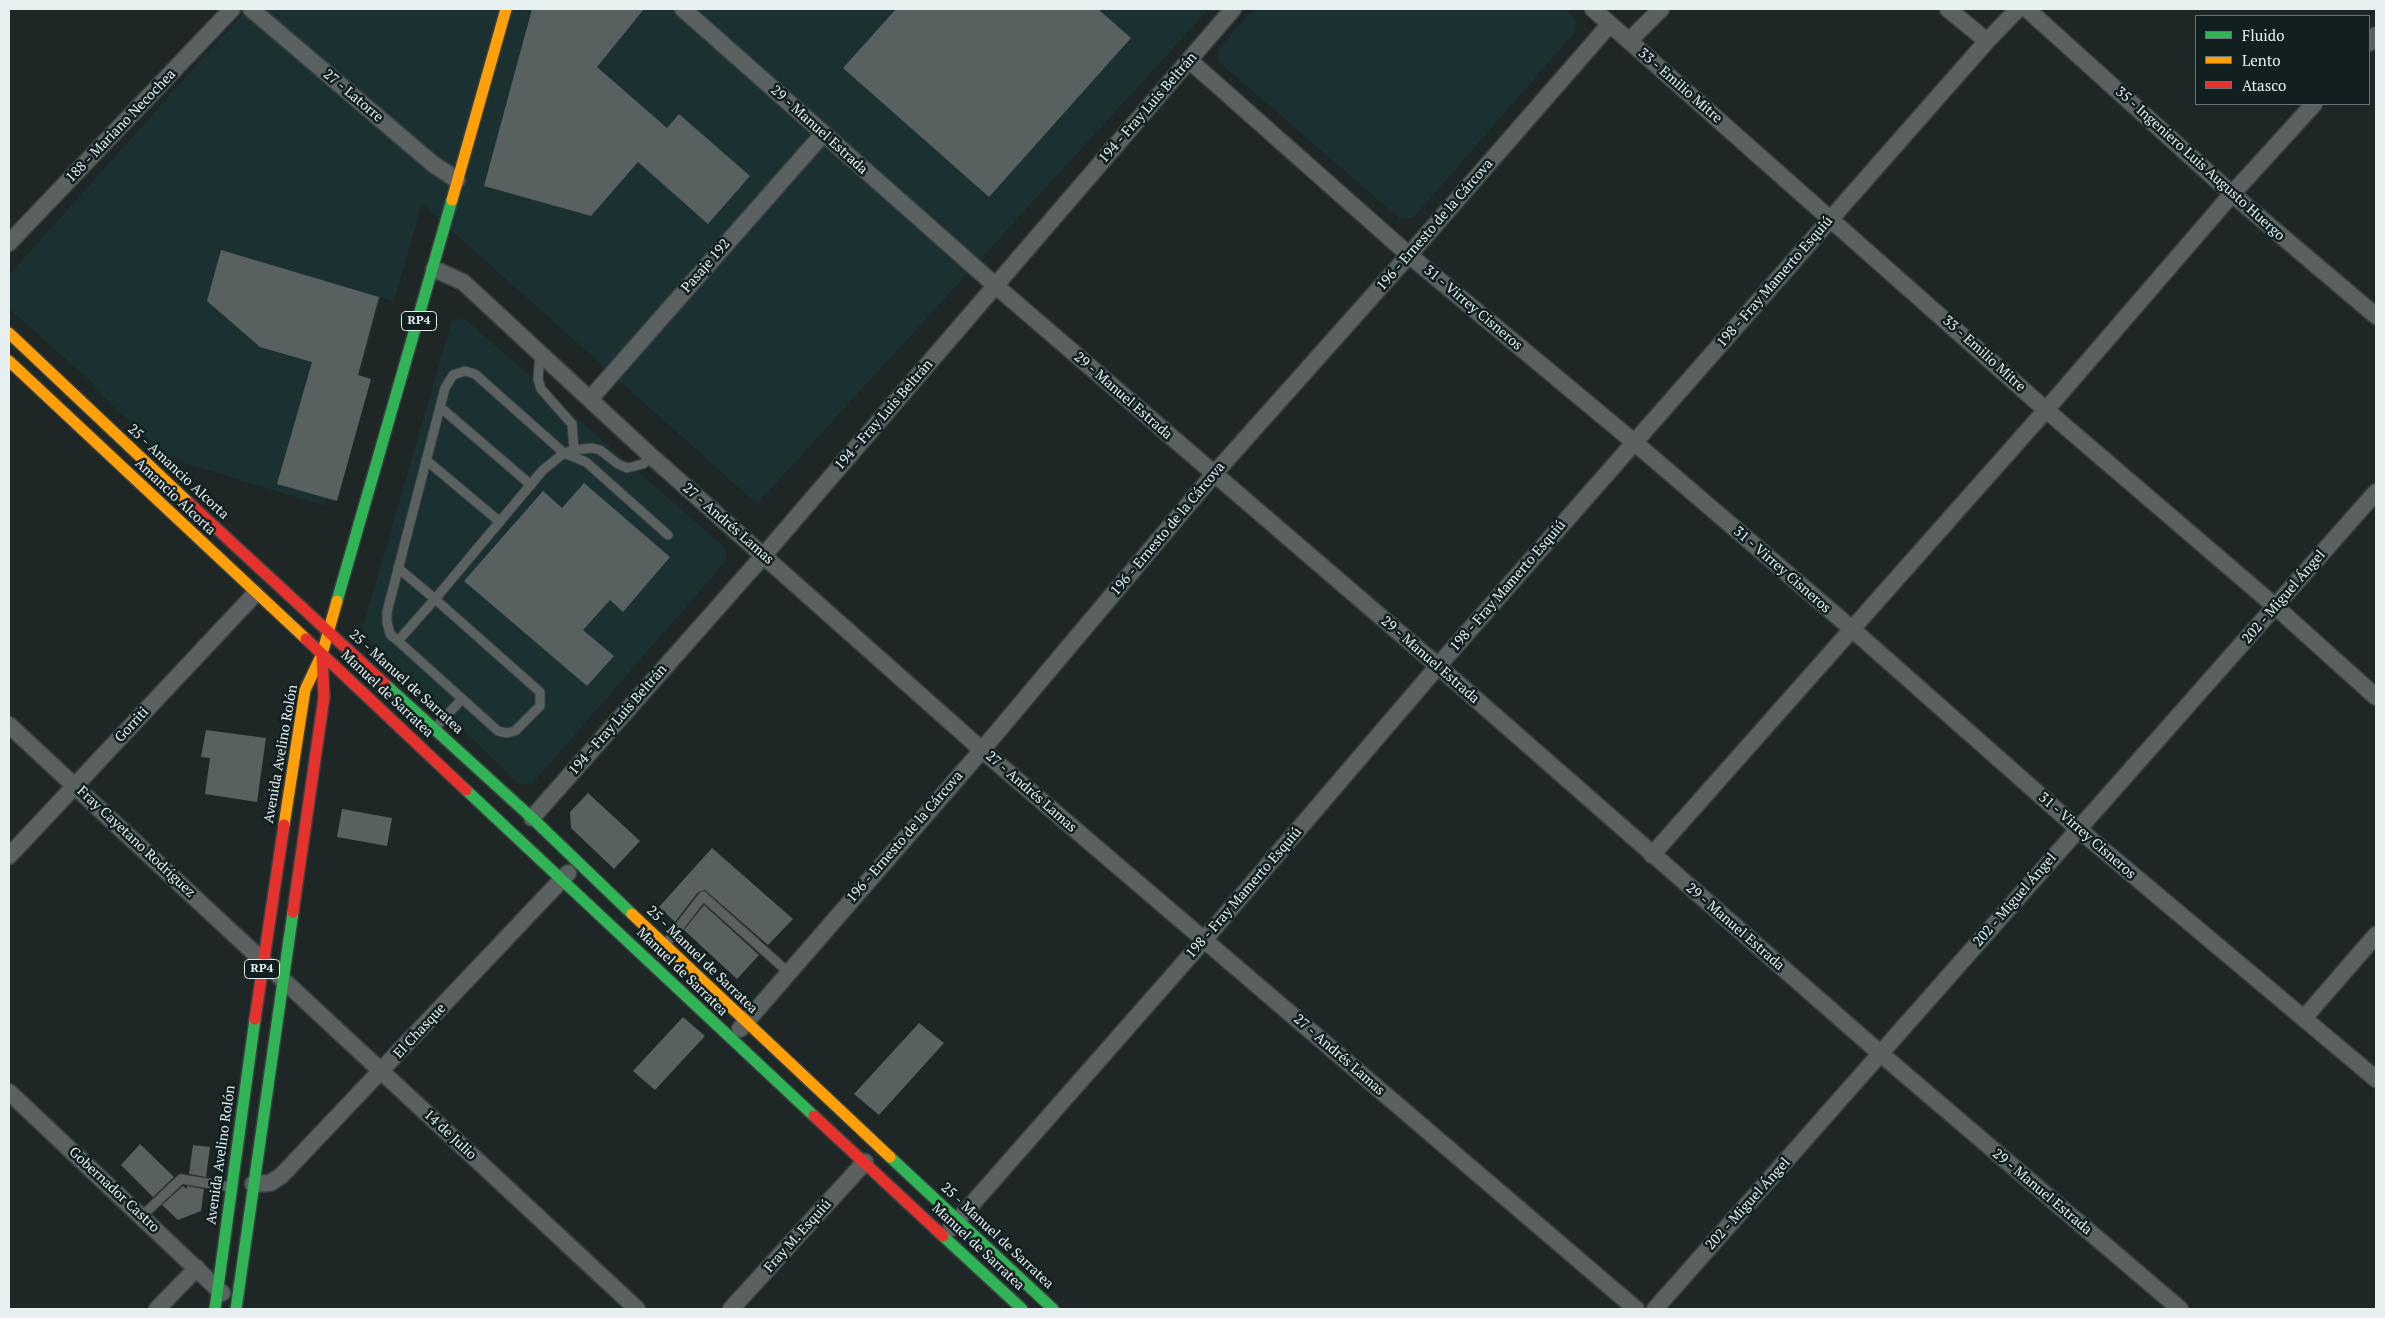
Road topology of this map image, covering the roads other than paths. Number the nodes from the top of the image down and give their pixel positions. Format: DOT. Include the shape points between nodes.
graph roads {
  1 [pos="232,9"];
  2 [pos="251,9"];
  3 [pos="506,9"];
  4 [pos="683,9"];
  5 [pos="1233,9"];
  6 [pos="1593,9"];
  7 [pos="1661,9"];
  8 [pos="1948,9"];
  9 [pos="2018,9"];
  10 [pos="2027,9"];
  11 [pos="1610,24"];
  12 [pos="1629,41"];
  13 [pos="1987,41"];
  14 [pos="1189,60"];
  15 [pos="2313,105"];
  16 [pos="823,134"];
  17 [pos="457,180"];
  18 [pos="2232,194"];
  19 [pos="1831,218"];
  20 [pos="9,243"];
  21 [pos="1409,255"];
  22 [pos="434,269"];
  23 [pos="996,286"];
  24 [pos="2376,316"];
  25 [pos="9,333"];
  26 [pos="540,353"];
  27 [pos="9,361"];
  28 [pos="590,399"];
  29 [pos="440,407"];
  30 [pos="2046,410"];
  31 [pos="1634,442"];
  32 [pos="574,450"];
  33 [pos="564,453"];
  34 [pos="651,456"];
  35 [pos="426,460"];
  36 [pos="1214,474"];
  37 [pos="531,485"];
  38 [pos="2376,492"];
  39 [pos="500,522"];
  40 [pos="668,535"];
  41 [pos="764,555"];
  42 [pos="398,568"];
  43 [pos="256,594"];
  44 [pos="434,600"];
  45 [pos="2276,607"];
  46 [pos="1852,629"];
  47 [pos="329,632"];
  48 [pos="398,641"];
  49 [pos="322,654"];
  50 [pos="1438,666"];
  51 [pos="2376,697"];
  52 [pos="461,700"];
  53 [pos="9,725"];
  54 [pos="435,728"];
  55 [pos="982,750"];
  56 [pos="76,785"];
  57 [pos="532,818"];
  58 [pos="2077,828"];
  59 [pos="1652,855"];
  60 [pos="9,856"];
  61 [pos="578,862"];
  62 [pos="562,879"];
  63 [pos="2376,936"];
  64 [pos="1204,940"];
  65 [pos="665,945"];
  66 [pos="263,961"];
  67 [pos="788,972"];
  68 [pos="284,981"];
  69 [pos="2304,1018"];
  70 [pos="745,1022"];
  71 [pos="731,1039"];
  72 [pos="1881,1054"];
  73 [pos="382,1071"];
  74 [pos="2376,1078"];
  75 [pos="9,1092"];
  76 [pos="865,1162"];
  77 [pos="253,1184"];
  78 [pos="232,1187"];
  79 [pos="142,1216"];
  80 [pos="958,1220"];
  81 [pos="944,1236"];
  82 [pos="197,1268"];
  83 [pos="218,1289"];
  84 [pos="238,1308"];
  85 [pos="157,1309"];
  86 [pos="215,1309"];
  87 [pos="637,1309"];
  88 [pos="731,1309"];
  89 [pos="1022,1309"];
  90 [pos="1053,1309"];
  91 [pos="1636,1309"];
  92 [pos="1655,1309"];
  93 [pos="2180,1309"];
  1 -- 20 [label="street, 188 - Mariano Necochea"];
  2 -- 17 [label="street, 27 - Latorre" via="433,164"];
  3 -- 17 [label="main road, RP4"];
  4 -- 16 [label="street, 29 - Manuel Estrada"];
  5 -- 14 [label="street, 194 - Fray Luis Beltrán"];
  6 -- 11 [label="street, 33 - Emilio Mitre"];
  7 -- 12 [label="street"];
  8 -- 13 [label="street"];
  9 -- 13 [label="street, 198 - Fray Mamerto Esquiú"];
  10 -- 18 [label="street, 35 - Ingeniero Luis Augusto Huergo"];
  11 -- 12 [label="street, 33 - Emilio Mitre"];
  11 -- 21 [label="street, 196 - Ernesto de la Cárcova"];
  12 -- 19 [label="street, 33 - Emilio Mitre"];
  13 -- 19 [label="street, 198 - Fray Mamerto Esquiú"];
  14 -- 21 [label="street, 31 - Virrey Cisneros"];
  14 -- 23 [label="street, 194 - Fray Luis Beltrán"];
  15 -- 18 [label="street"];
  16 -- 23 [label="street, 29 - Manuel Estrada"];
  16 -- 28 [label="street, Pasaje 192"];
  17 -- 22 [label="main road, RP4"];
  18 -- 24 [label="street, 35 - Ingeniero Luis Augusto Huergo"];
  18 -- 30 [label="street"];
  19 -- 30 [label="street, 33 - Emilio Mitre"];
  19 -- 31 [label="street, 198 - Fray Mamerto Esquiú"];
  21 -- 31 [label="street, 31 - Virrey Cisneros"];
  21 -- 36 [label="street, 196 - Ernesto de la Cárcova"];
  22 -- 26 [label="street, 27 - Andrés Lamas" via="463,282"];
  22 -- 47 [label="main road, RP4"];
  23 -- 36 [label="street, 29 - Manuel Estrada"];
  23 -- 41 [label="street, 194 - Fray Luis Beltrán"];
  25 -- 47 [label="main road, 25 - Amancio Alcorta"];
  26 -- 28 [label="street, 27 - Andrés Lamas"];
  26 -- 32 [label="lane" via="538,379 541,389 572,424"];
  27 -- 43 [label="main road, Amancio Alcorta"];
  28 -- 34 [label="street, 27 - Andrés Lamas"];
  29 -- 33 [label="lane" via="445,388 453,375 465,371 475,374"];
  29 -- 35 [label="lane"];
  29 -- 37 [label="lane"];
  30 -- 45 [label="street, 33 - Emilio Mitre"];
  30 -- 46 [label="street"];
  31 -- 46 [label="street, 31 - Virrey Cisneros"];
  31 -- 50 [label="street, 198 - Fray Mamerto Esquiú"];
  32 -- 33 [label="lane"];
  32 -- 34 [label="lane" via="600,450 627,468 643,464"];
  33 -- 37 [label="lane"];
  33 -- 40 [label="lane" via="586,462"];
  34 -- 41 [label="street, 27 - Andrés Lamas"];
  35 -- 39 [label="lane"];
  35 -- 42 [label="lane"];
  36 -- 50 [label="street, 29 - Manuel Estrada"];
  36 -- 55 [label="street, 196 - Ernesto de la Cárcova"];
  37 -- 39 [label="lane"];
  38 -- 45 [label="street, 202 - Miguel Ángel"];
  39 -- 44 [label="lane"];
  41 -- 55 [label="street, 27 - Andrés Lamas"];
  41 -- 57 [label="street, 194 - Fray Luis Beltrán"];
  42 -- 44 [label="lane"];
  42 -- 48 [label="lane" via="387,622 390,634"];
  43 -- 49 [label="main road, Amancio Alcorta"];
  43 -- 56 [label="street, Gorriti"];
  44 -- 48 [label="lane"];
  44 -- 52 [label="lane" via="540,692 542,698 540,706 515,731 506,733 498,731"];
  45 -- 51 [label="street, 33 - Emilio Mitre"];
  45 -- 58 [label="street, 202 - Miguel Ángel"];
  46 -- 58 [label="street, 31 - Virrey Cisneros"];
  46 -- 59 [label="street"];
  47 -- 49 [label="main road, RP4"];
  47 -- 54 [label="main road, 25 - Manuel de Sarratea"];
  48 -- 52 [label="lane"];
  49 -- 62 [label="main road, Manuel de Sarratea"];
  49 -- 66 [label="main road, Avenida Avelino Rolón / RP4" via="304,690"];
  49 -- 68 [label="main road, RP4" via="324,697"];
  50 -- 59 [label="street, 29 - Manuel Estrada"];
  50 -- 64 [label="street, 198 - Fray Mamerto Esquiú"];
  52 -- 54 [label="lane"];
  53 -- 56 [label="street, Fray Cayetano Rodríguez"];
  54 -- 57 [label="main road, 25 - Manuel de Sarratea"];
  55 -- 64 [label="street, 27 - Andrés Lamas"];
  55 -- 67 [label="street, 196 - Ernesto de la Cárcova"];
  56 -- 60 [label="street, Gorriti"];
  56 -- 66 [label="street, Fray Cayetano Rodríguez"];
  57 -- 61 [label="main road, 25 - Manuel de Sarratea"];
  58 -- 69 [label="street, 31 - Virrey Cisneros"];
  58 -- 72 [label="street, 202 - Miguel Ángel"];
  59 -- 72 [label="street, 29 - Manuel Estrada"];
  61 -- 62 [label="street, El Chasque"];
  61 -- 65 [label="main road, 25 - Manuel de Sarratea"];
  62 -- 71 [label="main road, Manuel de Sarratea"];
  62 -- 73 [label="street, El Chasque"];
  63 -- 69 [label="street"];
  64 -- 80 [label="street, 198 - Fray Mamerto Esquiú"];
  64 -- 91 [label="street, 27 - Andrés Lamas"];
  65 -- 67 [label="lane" via="703,896"];
  65 -- 70 [label="main road, 25 - Manuel de Sarratea"];
  66 -- 68 [label="street, 14 de Julio"];
  66 -- 78 [label="main road, Avenida Avelino Rolón / RP4"];
  67 -- 70 [label="street, 196 - Ernesto de la Cárcova"];
  68 -- 73 [label="street, 14 de Julio"];
  68 -- 77 [label="main road, RP4"];
  69 -- 74 [label="street, 31 - Virrey Cisneros"];
  70 -- 71 [label="street, 196 - Ernesto de la Cárcova"];
  70 -- 80 [label="main road, 25 - Manuel de Sarratea"];
  71 -- 76 [label="main road, Manuel de Sarratea"];
  72 -- 92 [label="street, 202 - Miguel Ángel"];
  72 -- 93 [label="street, 29 - Manuel Estrada"];
  73 -- 77 [label="street, El Chasque" via="281,1176 270,1183"];
  73 -- 87 [label="street, 14 de Julio"];
  75 -- 79 [label="street, Gobernador Castro"];
  76 -- 81 [label="main road, Manuel de Sarratea"];
  76 -- 88 [label="street, Fray M. Esquiú"];
  77 -- 84 [label="main road, RP4"];
  78 -- 79 [label="lane" via="181,1179"];
  78 -- 83 [label="main road, Avenida Avelino Rolón / RP4"];
  79 -- 82 [label="street, Gobernador Castro"];
  80 -- 81 [label="street, 198 - Fray Mamerto Esquiú"];
  80 -- 90 [label="main road, 25 - Manuel de Sarratea"];
  81 -- 89 [label="main road, Manuel de Sarratea"];
  82 -- 83 [label="street, Gobernador Castro"];
  82 -- 85 [label="street"];
  83 -- 84 [label="street, Gobernador Castro"];
  83 -- 86 [label="main road, Avenida Avelino Rolón / RP4"];
}
